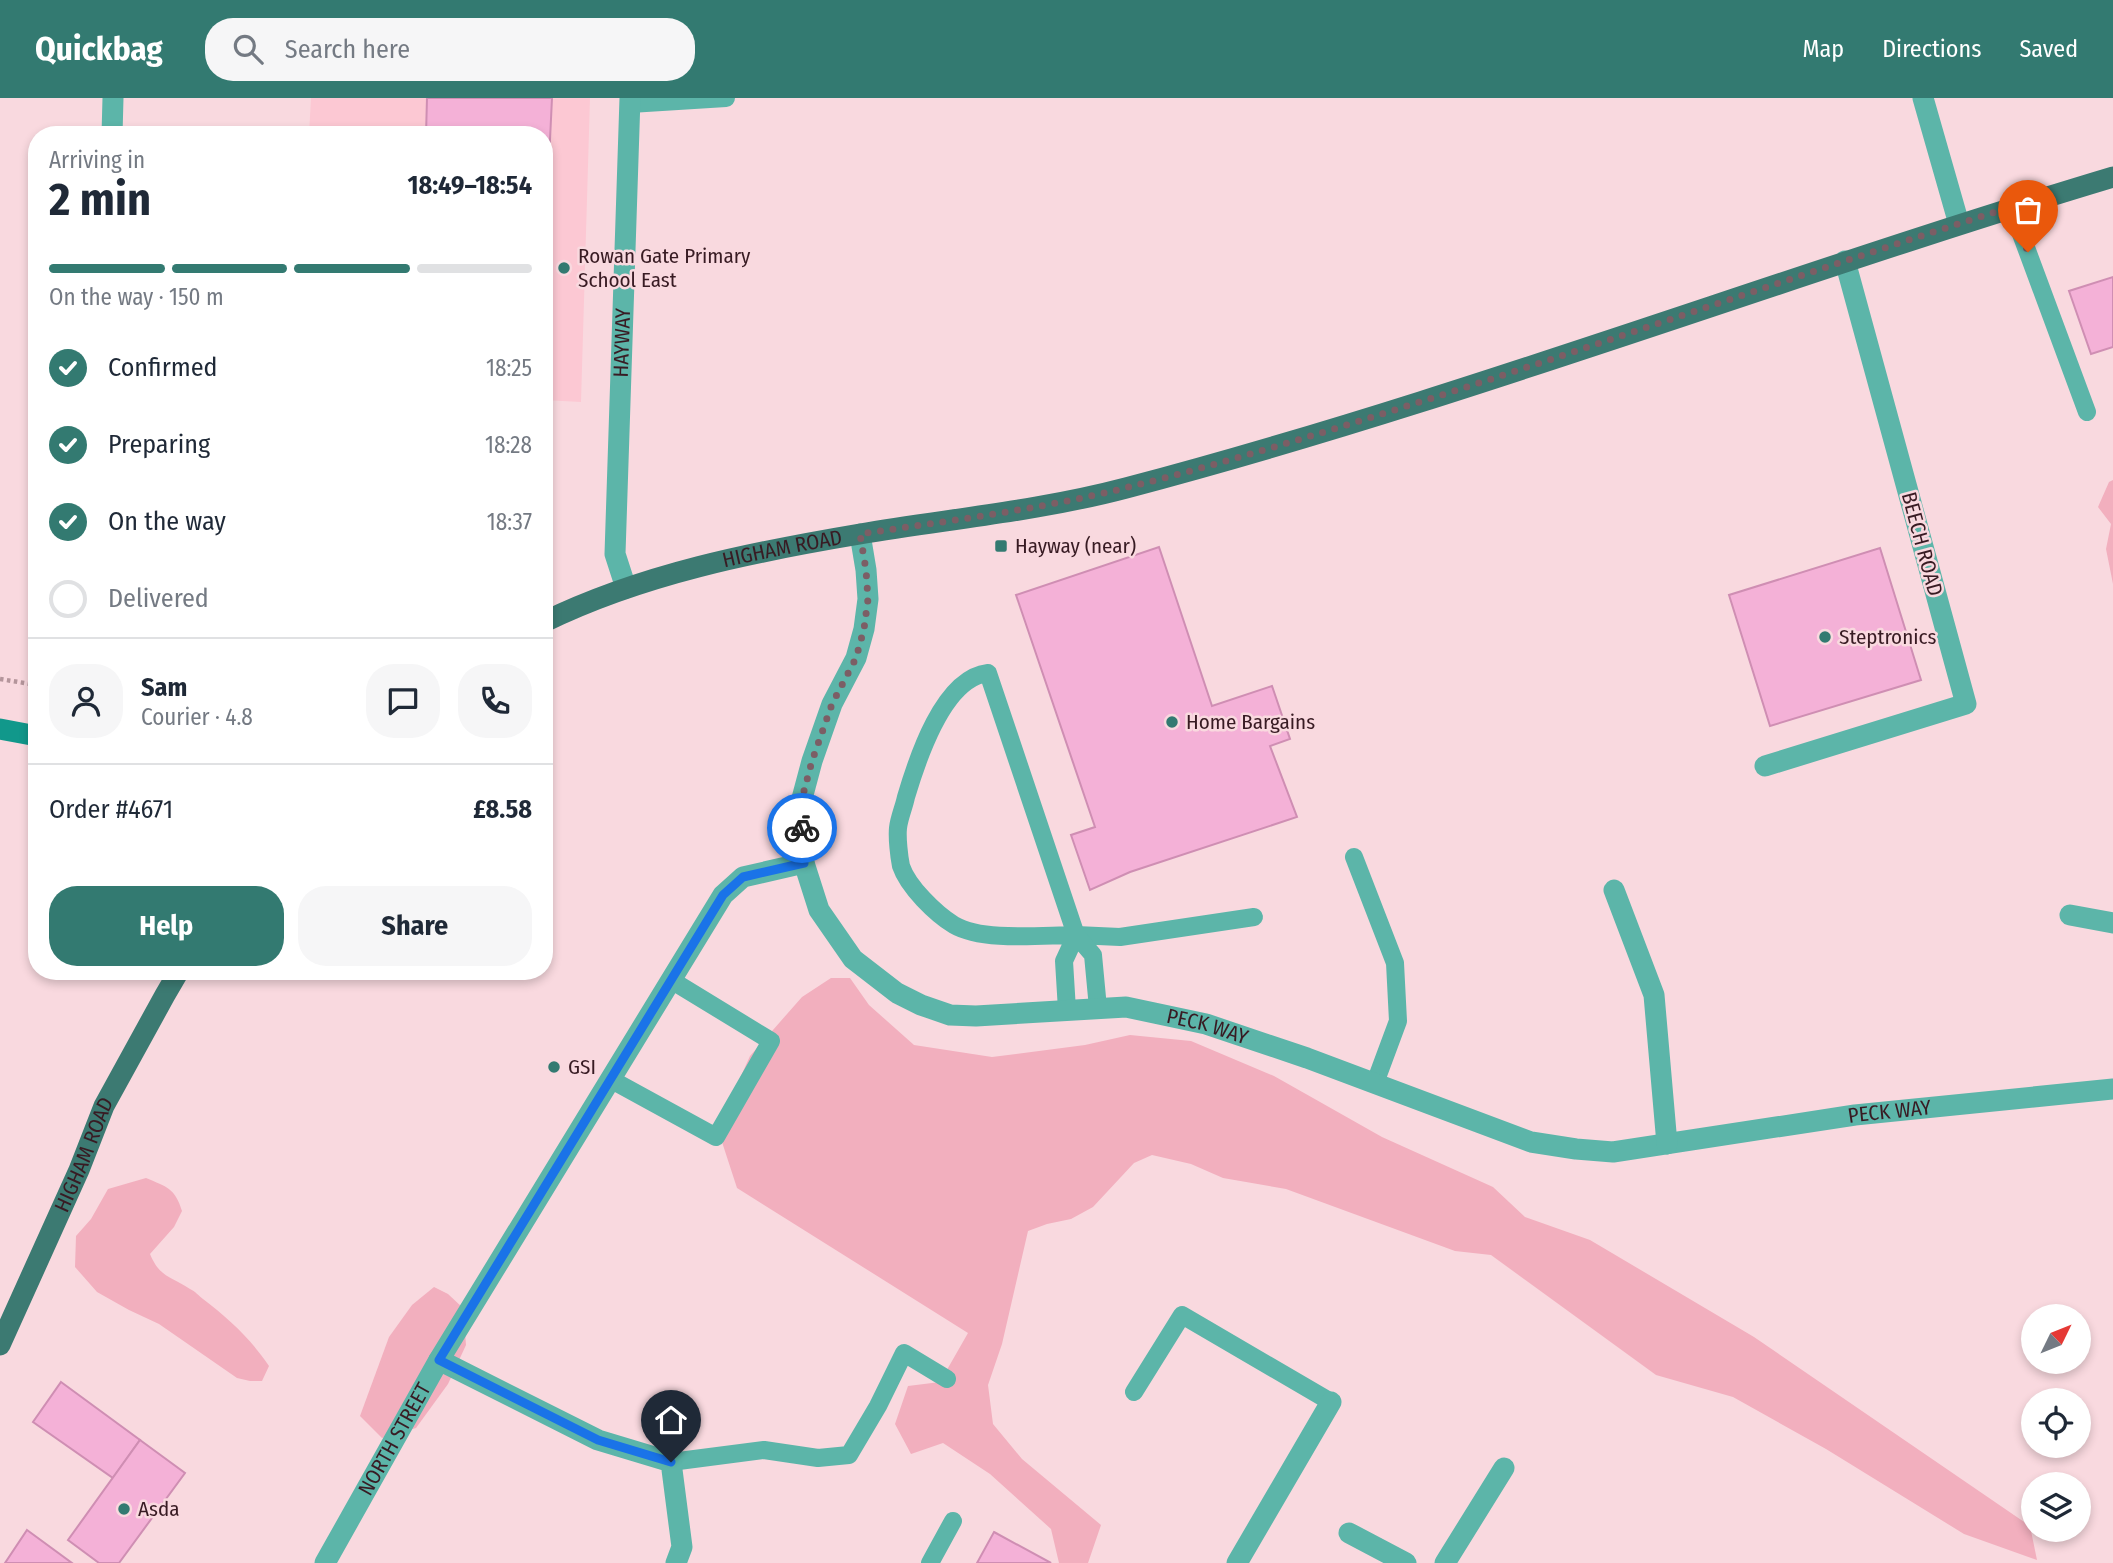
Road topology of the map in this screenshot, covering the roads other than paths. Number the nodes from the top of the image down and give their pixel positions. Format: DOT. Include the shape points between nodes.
graph roads {
  1 [pos="113,98"];
  2 [pos="726,98"];
  3 [pos="1923,98"];
  4 [pos="630,101"];
  5 [pos="112,126"];
  6 [pos="2113,177"];
  7 [pos="2011,207"];
  8 [pos="1959,224"];
  9 [pos="1845,261"];
  10 [pos="2087,412"];
  11 [pos="860,534"];
  12 [pos="626,588"];
  13 [pos="553,618"];
  14 [pos="0,729"];
  15 [pos="28,734"];
  16 [pos="1765,766"];
  17 [pos="1354,857"];
  18 [pos="804,863"];
  19 [pos="1614,890"];
  20 [pos="2070,915"];
  21 [pos="1254,916"];
  22 [pos="2113,923"];
  23 [pos="1076,935"];
  24 [pos="173,980"];
  25 [pos="671,980"];
  26 [pos="1098,1008"];
  27 [pos="1067,1010"];
  28 [pos="610,1079"];
  29 [pos="1375,1083"];
  30 [pos="2113,1089"];
  31 [pos="1667,1144"];
  32 [pos="0,1345"];
  33 [pos="439,1360"];
  34 [pos="947,1379"];
  35 [pos="1135,1392"];
  36 [pos="1331,1402"];
  37 [pos="671,1462"];
  38 [pos="1504,1468"];
  39 [pos="953,1521"];
  40 [pos="1349,1533"];
  41 [pos="325,1563"];
  42 [pos="676,1563"];
  43 [pos="930,1563"];
  44 [pos="1237,1563"];
  45 [pos="1406,1563"];
  46 [pos="1446,1563"];
  1 -- 5 [label="street"];
  2 -- 4 [label="lane"];
  3 -- 8 [label="street"];
  4 -- 12 [label="street, HAYWAY" via="615,554"];
  6 -- 7 [label="main road, HIGHAM ROAD"];
  7 -- 8 [label="main road, HIGHAM ROAD"];
  7 -- 10 [label="lane"];
  8 -- 9 [label="main road, HIGHAM ROAD"];
  9 -- 11 [label="main road, HIGHAM ROAD" via="1615,339 1216,464 1118,490 988,516"];
  9 -- 16 [label="street, BEECH ROAD" via="1966,704"];
  11 -- 12 [label="main road, HIGHAM ROAD" via="748,555"];
  11 -- 18 [label="street" via="868,599 864,629 856,658 832,704 800,806"];
  12 -- 13 [label="main road, HIGHAM ROAD"];
  14 -- 15 [label="main road"];
  17 -- 29 [label="lane" via="1395,963 1398,1021"];
  18 -- 25 [label="street, NORTH STREET" via="743,877 723,895"];
  18 -- 27 [label="street, PECK WAY" via="819,910 853,959 897,993 950,1015"];
  19 -- 31 [label="street" via="1654,995"];
  20 -- 22 [label="street"];
  21 -- 23 [label="lane" via="1120,937"];
  23 -- 23 [label="lane" via="989,935 956,926 922,899 902,867 898,828 915,765 931,727 955,693 976,675 988,673"];
  23 -- 26 [label="lane" via="1093,956"];
  23 -- 27 [label="lane" via="1064,961"];
  24 -- 32 [label="main road, HIGHAM ROAD" via="104,1107"];
  25 -- 28 [label="street, NORTH STREET"];
  25 -- 28 [label="lane" via="771,1041 716,1138"];
  26 -- 27 [label="street, PECK WAY"];
  26 -- 29 [label="street, PECK WAY" via="1126,1007 1206,1024"];
  28 -- 33 [label="street, NORTH STREET"];
  29 -- 31 [label="street, PECK WAY" via="1531,1142 1612,1152"];
  30 -- 31 [label="street, PECK WAY" via="1855,1115"];
  33 -- 37 [label="street" via="598,1440"];
  33 -- 41 [label="street, NORTH STREET"];
  34 -- 37 [label="lane" via="904,1353 849,1455 818,1458 764,1450"];
  35 -- 36 [label="lane" via="1182,1315"];
  36 -- 44 [label="street"];
  37 -- 42 [label="street" via="682,1547"];
  38 -- 46 [label="street"];
  39 -- 43 [label="lane"];
  40 -- 45 [label="street"];
}
